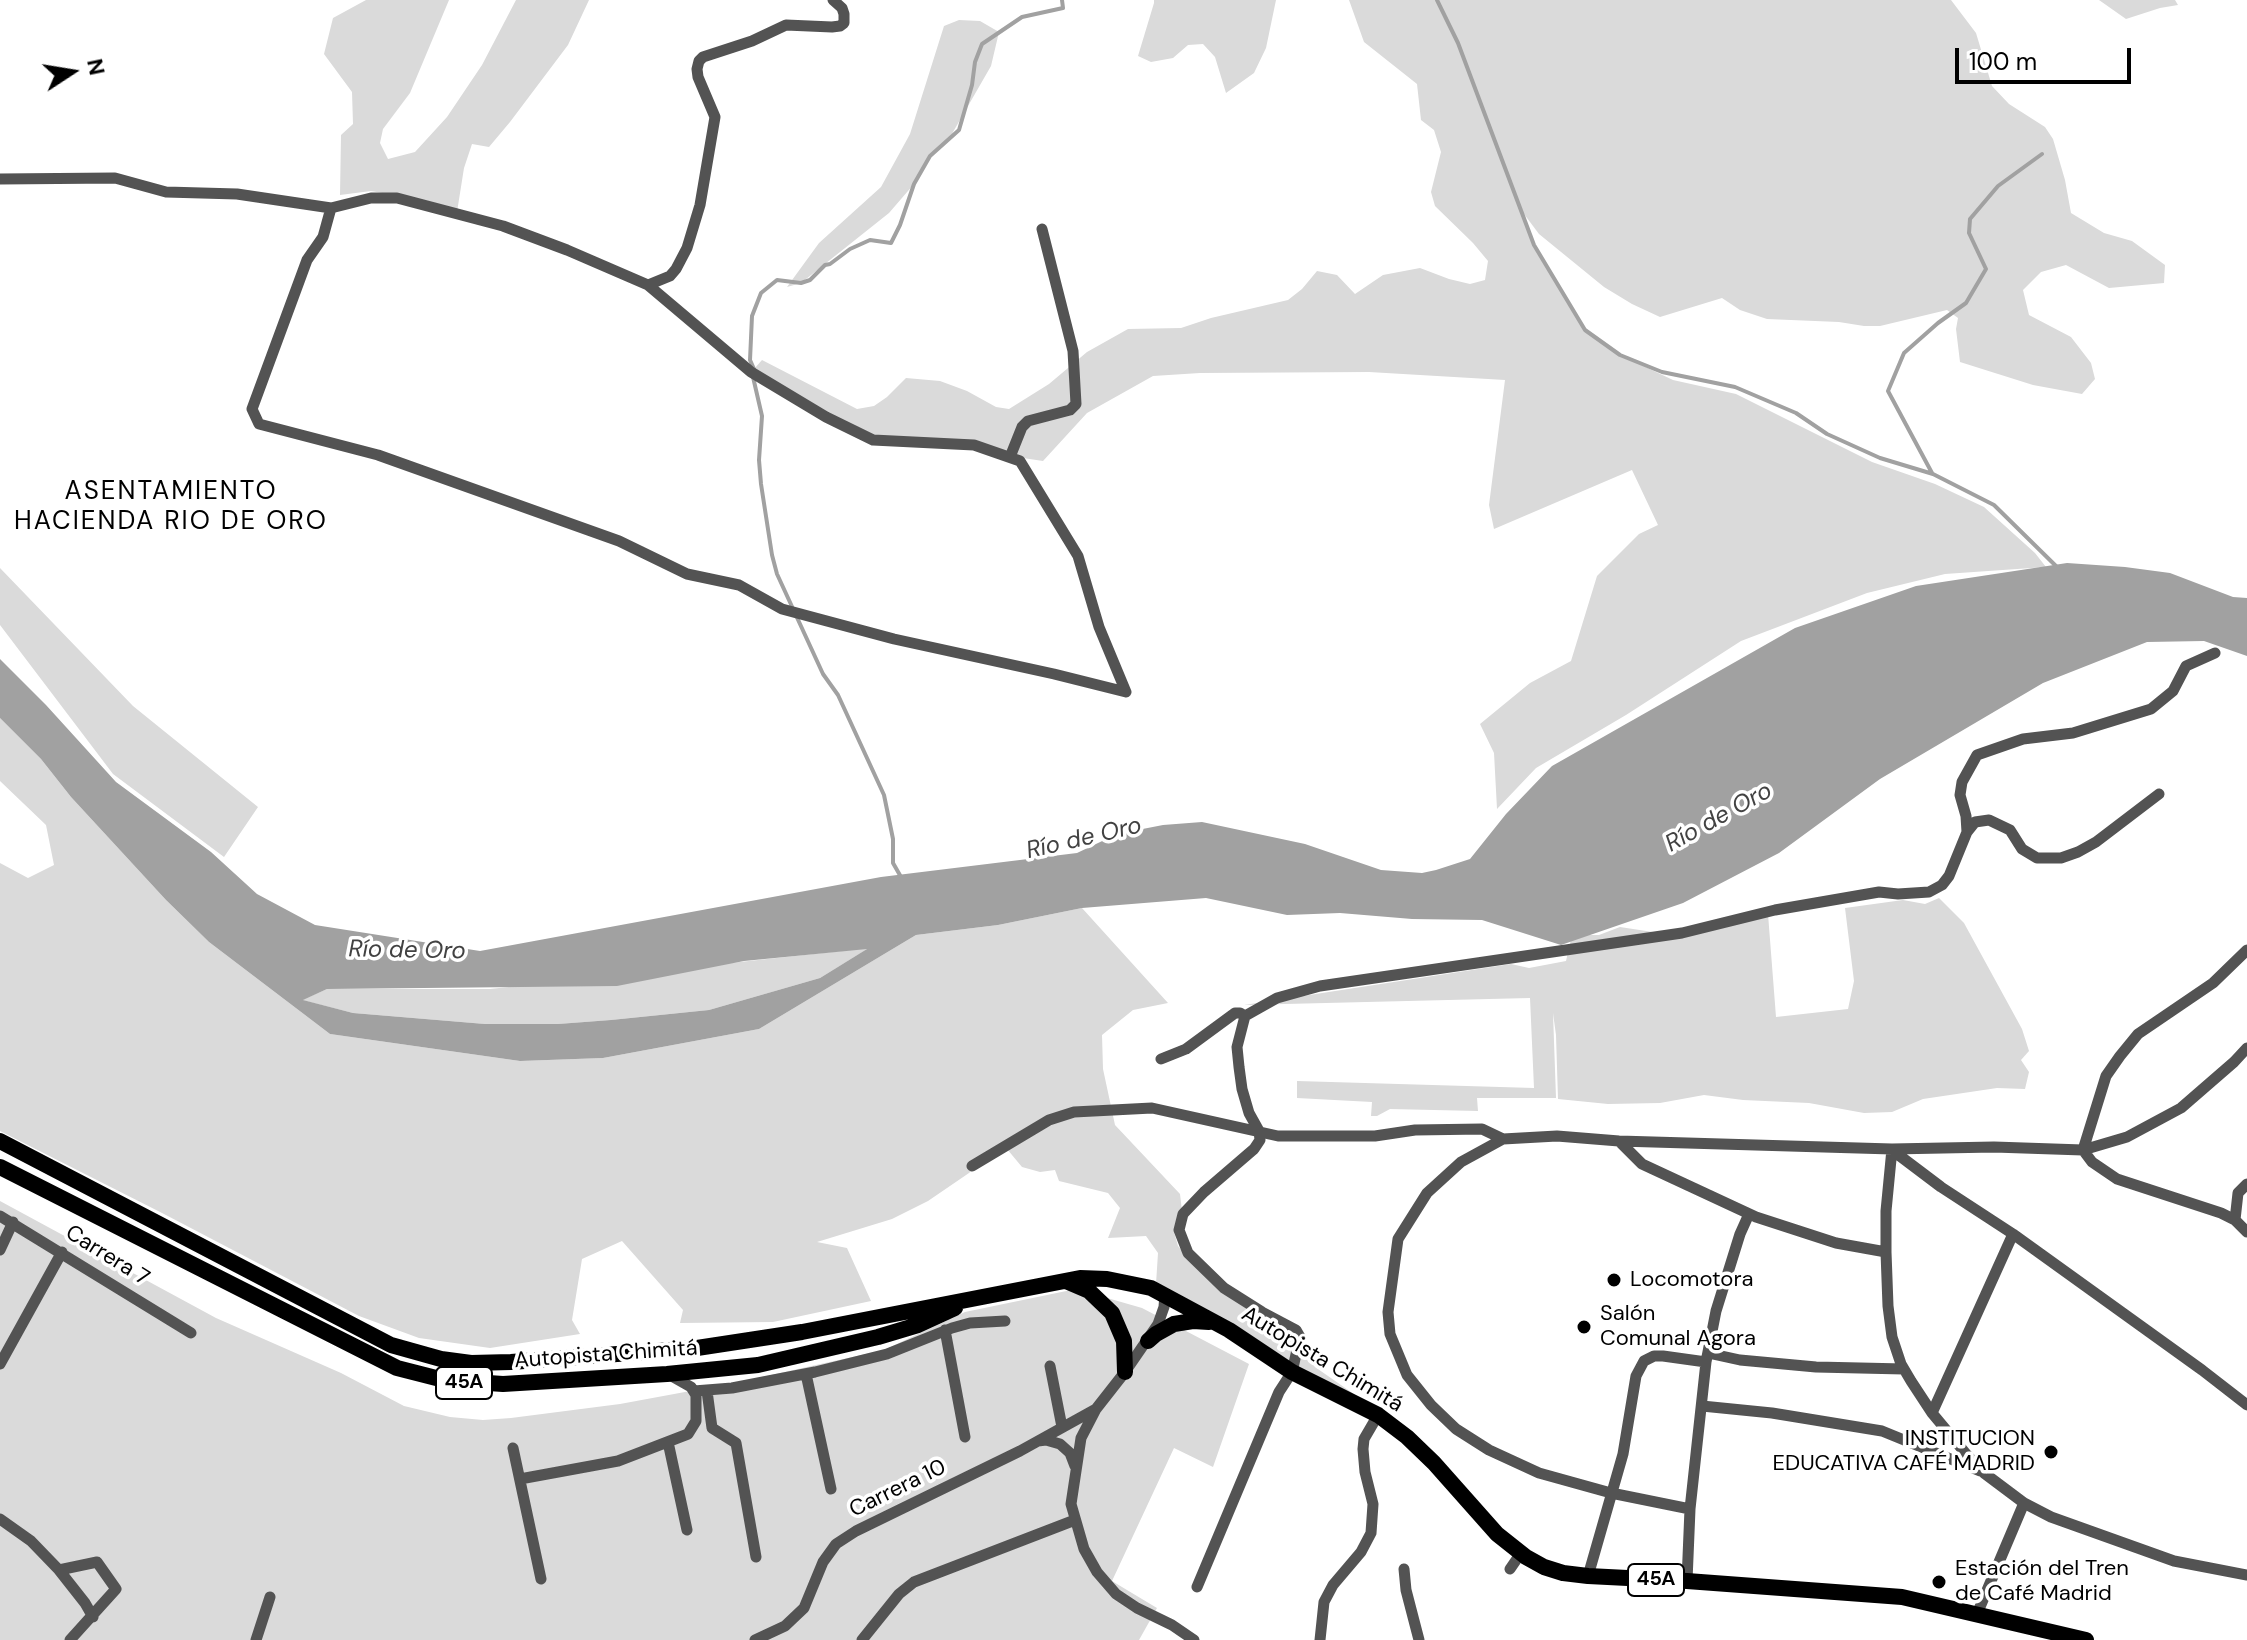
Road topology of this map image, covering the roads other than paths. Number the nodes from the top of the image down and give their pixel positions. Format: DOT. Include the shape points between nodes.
graph roads {
  1 [pos="833,0"];
  2 [pos="0,179"];
  3 [pos="331,208"];
  4 [pos="1042,229"];
  5 [pos="648,285"];
  6 [pos="1010,457"];
  7 [pos="2215,653"];
  8 [pos="2159,794"];
  9 [pos="1967,832"];
  10 [pos="2247,950"];
  11 [pos="1245,1016"];
  12 [pos="2247,1048"];
  13 [pos="1161,1059"];
  14 [pos="2234,1062"];
  15 [pos="2247,1067"];
  16 [pos="1259,1131"];
  17 [pos="1503,1139"];
  18 [pos="0,1141"];
  19 [pos="1619,1141"];
  20 [pos="1892,1149"];
  21 [pos="2083,1150"];
  22 [pos="972,1166"];
  23 [pos="0,1167"];
  24 [pos="2247,1184"];
  25 [pos="1749,1214"];
  26 [pos="0,1216"];
  27 [pos="2235,1220"];
  28 [pos="13,1222"];
  29 [pos="2247,1232"];
  30 [pos="2013,1234"];
  31 [pos="0,1250"];
  32 [pos="62,1252"];
  33 [pos="1886,1252"];
  34 [pos="1058,1281"];
  35 [pos="1165,1294"];
  36 [pos="967,1301"];
  37 [pos="1005,1321"];
  38 [pos="945,1330"];
  39 [pos="1229,1330"];
  40 [pos="191,1333"];
  41 [pos="1148,1341"];
  42 [pos="1707,1358"];
  43 [pos="0,1364"];
  44 [pos="1050,1366"];
  45 [pos="1904,1369"];
  46 [pos="1125,1372"];
  47 [pos="1292,1372"];
  48 [pos="667,1374"];
  49 [pos="806,1374"];
  50 [pos="700,1391"];
  51 [pos="2247,1405"];
  52 [pos="1702,1406"];
  53 [pos="1096,1409"];
  54 [pos="1932,1413"];
  55 [pos="1378,1415"];
  56 [pos="1062,1427"];
  57 [pos="965,1437"];
  58 [pos="668,1442"];
  59 [pos="1034,1443"];
  60 [pos="513,1448"];
  61 [pos="1075,1466"];
  62 [pos="1984,1473"];
  63 [pos="520,1479"];
  64 [pos="831,1489"];
  65 [pos="1611,1493"];
  66 [pos="2024,1503"];
  67 [pos="1690,1509"];
  68 [pos="0,1519"];
  69 [pos="1075,1520"];
  70 [pos="687,1530"];
  71 [pos="1521,1553"];
  72 [pos="756,1557"];
  73 [pos="1404,1569"];
  74 [pos="1510,1569"];
  75 [pos="59,1570"];
  76 [pos="2247,1575"];
  77 [pos="1588,1576"];
  78 [pos="541,1579"];
  79 [pos="1687,1581"];
  80 [pos="1197,1587"];
  81 [pos="270,1597"];
  82 [pos="1977,1614"];
  83 [pos="93,1617"];
  84 [pos="70,1640"];
  85 [pos="256,1640"];
  86 [pos="755,1640"];
  87 [pos="862,1640"];
  88 [pos="1194,1640"];
  89 [pos="1320,1640"];
  90 [pos="1419,1640"];
  91 [pos="2086,1640"];
  1 -- 5 [label="street" via="844,14 840,26 786,25 699,61 698,77 715,117 700,205 676,269"];
  2 -- 3 [label="street" via="115,178 166,192 237,194"];
  3 -- 5 [label="street" via="397,198 447,210 503,226"];
  3 -- 6 [label="street" via="252,409 259,424 378,455 619,541 687,574 739,585 782,609 1126,692 1078,556 1020,461"];
  4 -- 6 [label="street" via="1073,351 1076,404 1028,421"];
  5 -- 6 [label="street" via="751,372 873,440 974,445"];
  7 -- 9 [label="street" via="2186,666 2173,691 2151,709 1977,755 1960,795"];
  8 -- 9 [label="street" via="2096,842 2061,858 2037,858 2022,849 2010,830 1989,820 1975,822"];
  9 -- 11 [label="street" via="1949,876 1929,892 1879,892 1682,933 1320,986 1277,998"];
  10 -- 21 [label="street" via="2213,983 2138,1034 2106,1076"];
  11 -- 13 [label="street" via="1235,1013 1186,1049"];
  11 -- 16 [label="street" via="1237,1047 1239,1067 1249,1113"];
  12 -- 14 [label="street"];
  14 -- 15 [label="street"];
  14 -- 21 [label="street" via="2181,1108 2127,1137"];
  16 -- 17 [label="street" via="1278,1136 1375,1136 1482,1129"];
  16 -- 22 [label="street" via="1152,1108 1074,1112 1049,1120"];
  16 -- 47 [label="street" via="1254,1149 1183,1214 1179,1230 1188,1253 1224,1288 1296,1330 1300,1337"];
  17 -- 19 [label="street"];
  17 -- 65 [label="street" via="1461,1162 1427,1193 1398,1239 1390,1334 1407,1375 1456,1429 1539,1473"];
  18 -- 36 [label="highway, Autopista Chimitá / 45A" via="391,1345 441,1359 511,1362 697,1348"];
  19 -- 20 [label="street"];
  19 -- 25 [label="street" via="1642,1164"];
  20 -- 21 [label="street"];
  20 -- 30 [label="street"];
  20 -- 33 [label="street"];
  21 -- 27 [label="street" via="2117,1179"];
  23 -- 48 [label="highway, Autopista Chimitá / 45A" via="397,1368 444,1380 503,1384"];
  24 -- 27 [label="street" via="2238,1193"];
  25 -- 33 [label="street" via="1836,1243"];
  25 -- 42 [label="street" via="1716,1311"];
  26 -- 28 [label="street, Carrera 7"];
  27 -- 29 [label="street"];
  28 -- 31 [label="street"];
  28 -- 32 [label="street, Carrera 7"];
  30 -- 51 [label="street"];
  30 -- 54 [label="street"];
  32 -- 40 [label="street, Carrera 7"];
  32 -- 43 [label="street"];
  33 -- 45 [label="street" via="1892,1337"];
  34 -- 35 [label="highway, Autopista Chimitá / 45A" via="1107,1279"];
  34 -- 36 [label="highway, Autopista Chimitá / 45A"];
  34 -- 46 [label="highway" via="1089,1291 1112,1313 1124,1341"];
  35 -- 39 [label="highway, Autopista Chimitá / 45A"];
  35 -- 41 [label="street" via="1162,1316"];
  36 -- 48 [label="highway, Autopista Chimitá / 45A" via="918,1325 815,1353"];
  37 -- 38 [label="street"];
  38 -- 49 [label="street" via="887,1354"];
  38 -- 57 [label="street"];
  39 -- 41 [label="highway" via="1203,1321 1184,1322 1164,1328"];
  39 -- 47 [label="highway, Autopista Chimitá / 45A"];
  41 -- 46 [label="street"];
  42 -- 45 [label="street"];
  42 -- 52 [label="street"];
  42 -- 65 [label="street" via="1654,1356 1644,1361 1636,1376"];
  44 -- 56 [label="street"];
  45 -- 54 [label="street"];
  46 -- 53 [label="street"];
  47 -- 55 [label="highway, Autopista Chimitá / 45A"];
  47 -- 80 [label="street"];
  48 -- 50 [label="street"];
  49 -- 50 [label="street"];
  49 -- 64 [label="street"];
  50 -- 58 [label="street" via="695,1427"];
  50 -- 72 [label="street" via="712,1428 736,1443"];
  52 -- 62 [label="street" via="1882,1431"];
  52 -- 67 [label="street"];
  53 -- 56 [label="street, Carrera 10"];
  53 -- 61 [label="street" via="1081,1438"];
  54 -- 62 [label="street"];
  55 -- 71 [label="highway, Autopista Chimitá / 45A" via="1434,1463 1497,1534"];
  55 -- 89 [label="street" via="1363,1449 1373,1504 1371,1533 1328,1593"];
  56 -- 59 [label="street, Carrera 10"];
  58 -- 63 [label="street" via="618,1461"];
  58 -- 70 [label="street"];
  59 -- 61 [label="street" via="1060,1444"];
  59 -- 86 [label="street, Carrera 10" via="836,1544 804,1608 785,1626"];
  60 -- 63 [label="street"];
  61 -- 69 [label="street"];
  62 -- 66 [label="street"];
  63 -- 78 [label="street"];
  65 -- 67 [label="street"];
  65 -- 77 [label="street"];
  66 -- 76 [label="street" via="2149,1553"];
  66 -- 82 [label="street"];
  67 -- 79 [label="street"];
  68 -- 75 [label="street"];
  69 -- 87 [label="street" via="914,1582"];
  69 -- 88 [label="street" via="1084,1549 1116,1594"];
  71 -- 74 [label="street"];
  71 -- 77 [label="highway, Autopista Chimitá / 45A" via="1544,1567"];
  73 -- 90 [label="street"];
  75 -- 83 [label="street"];
  75 -- 83 [label="street" via="97,1562 116,1589"];
  77 -- 79 [label="highway, Autopista Chimitá / 45A"];
  79 -- 82 [label="highway, Autopista Chimitá / 45A" via="1902,1597"];
  81 -- 85 [label="street"];
  82 -- 91 [label="highway, Autopista Chimitá / 45A"];
  83 -- 84 [label="street"];
}
